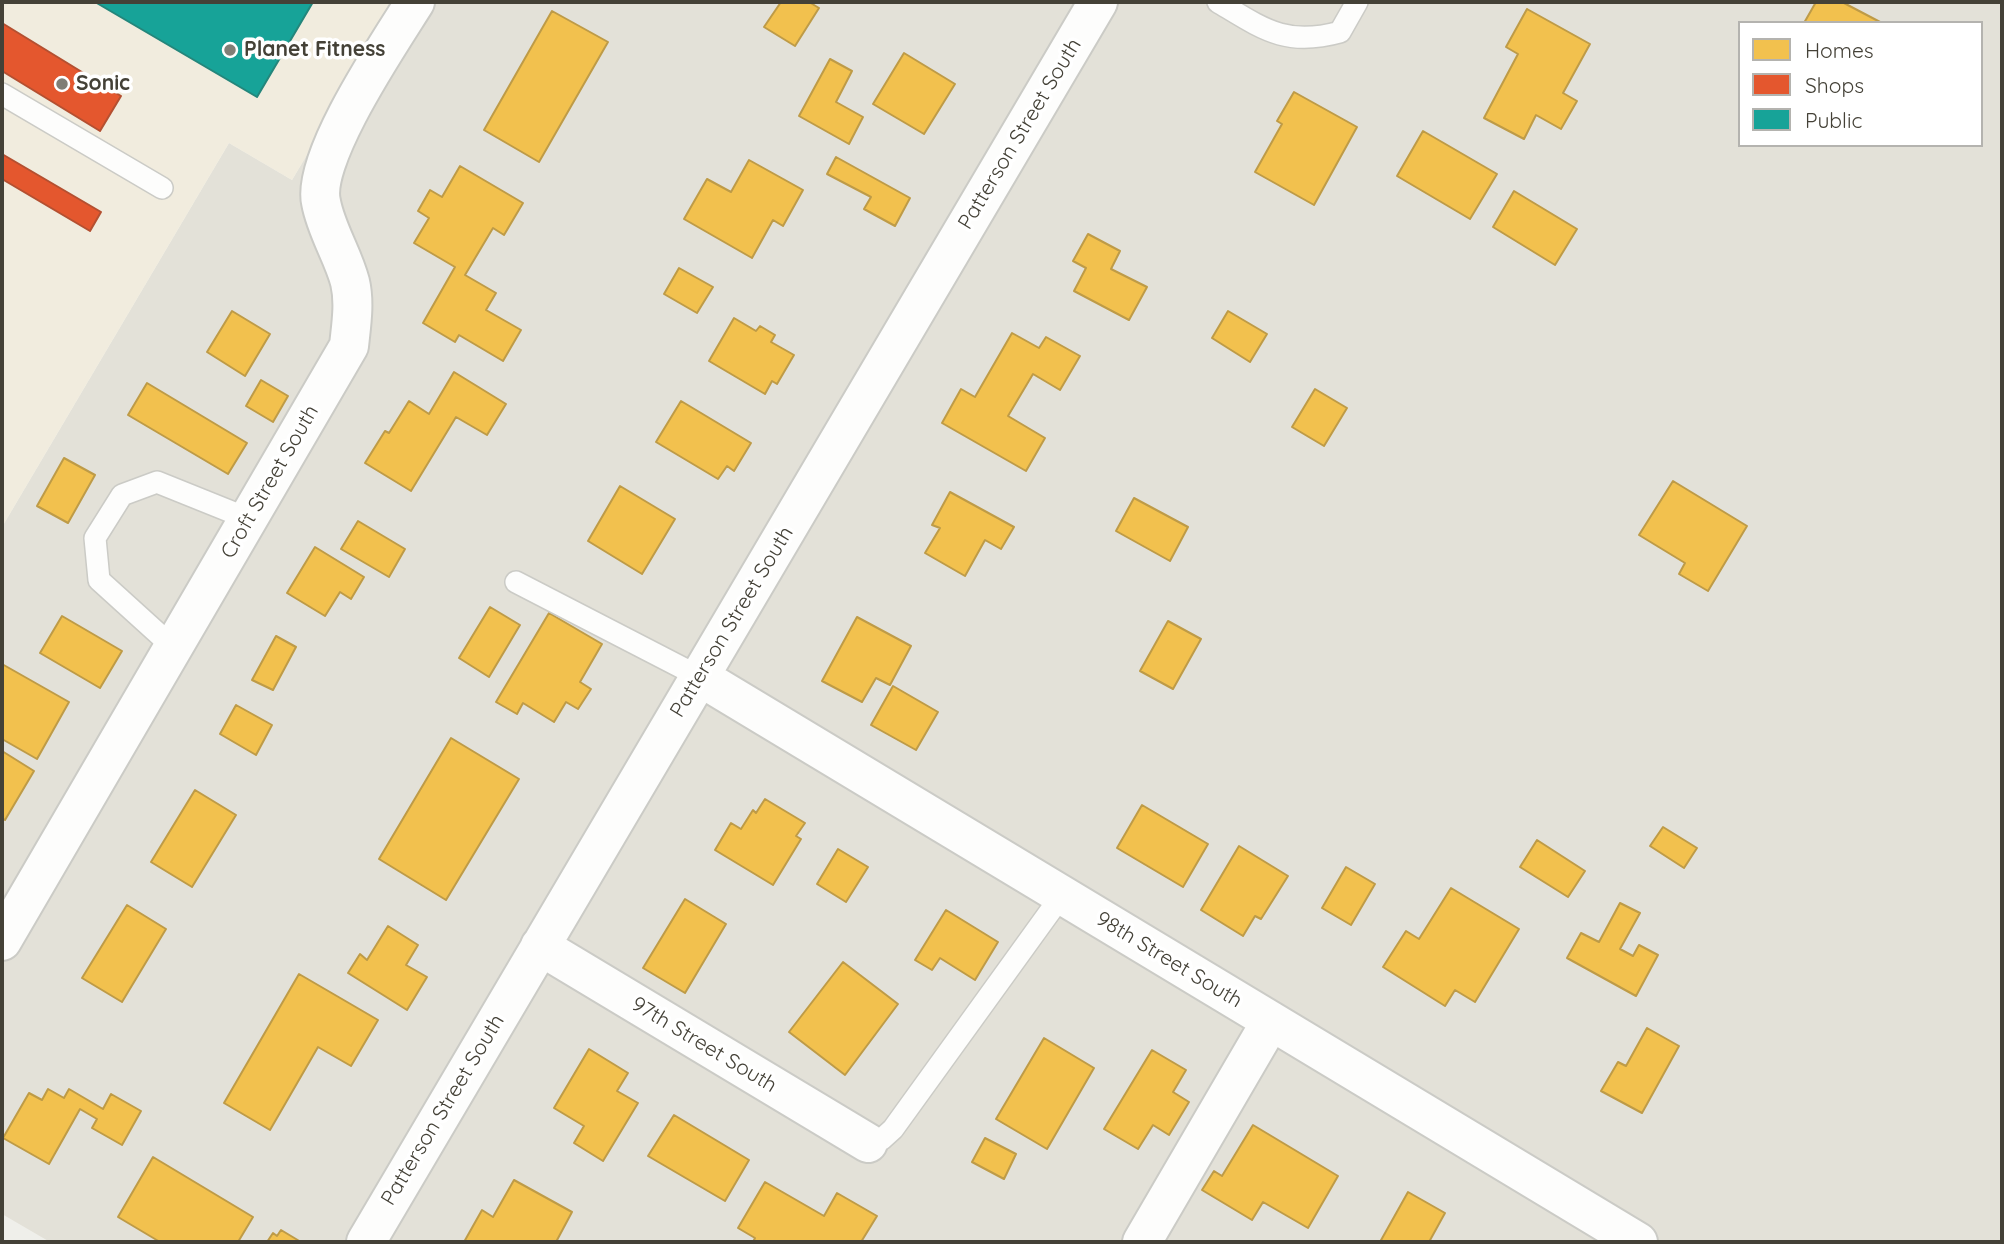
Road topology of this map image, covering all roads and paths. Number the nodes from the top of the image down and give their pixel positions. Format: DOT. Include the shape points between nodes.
graph roads {
  1 [pos="415,2"];
  2 [pos="1098,2"];
  3 [pos="1218,2"];
  4 [pos="1357,2"];
  5 [pos="2,94"];
  6 [pos="162,188"];
  7 [pos="249,519"];
  8 [pos="516,582"];
  9 [pos="174,648"];
  10 [pos="700,677"];
  11 [pos="1062,895"];
  12 [pos="2,941"];
  13 [pos="540,946"];
  14 [pos="1271,1021"];
  15 [pos="868,1143"];
  16 [pos="366,1242"];
  17 [pos="1142,1242"];
  18 [pos="1638,1242"];
  1 -- 7 [label="street, Croft Street South" via="364,83 320,184 320,201 350,284 349,346"];
  2 -- 10 [label="street, Patterson Street South"];
  3 -- 4 [label="lane" via="1269,32 1311,40 1340,32"];
  5 -- 6 [label="lane"];
  7 -- 9 [label="street, Croft Street South"];
  7 -- 9 [label="lane" via="157,482 122,495 95,538 99,580"];
  8 -- 10 [label="lane"];
  9 -- 12 [label="street, Croft Street South"];
  10 -- 11 [label="street, 98th Street South"];
  10 -- 13 [label="street, Patterson Street South"];
  11 -- 14 [label="street, 98th Street South"];
  11 -- 15 [label="lane" via="893,1129"];
  13 -- 15 [label="street, 97th Street South"];
  13 -- 16 [label="street, Patterson Street South"];
  14 -- 17 [label="street"];
  14 -- 18 [label="street, 98th Street South"];
}
